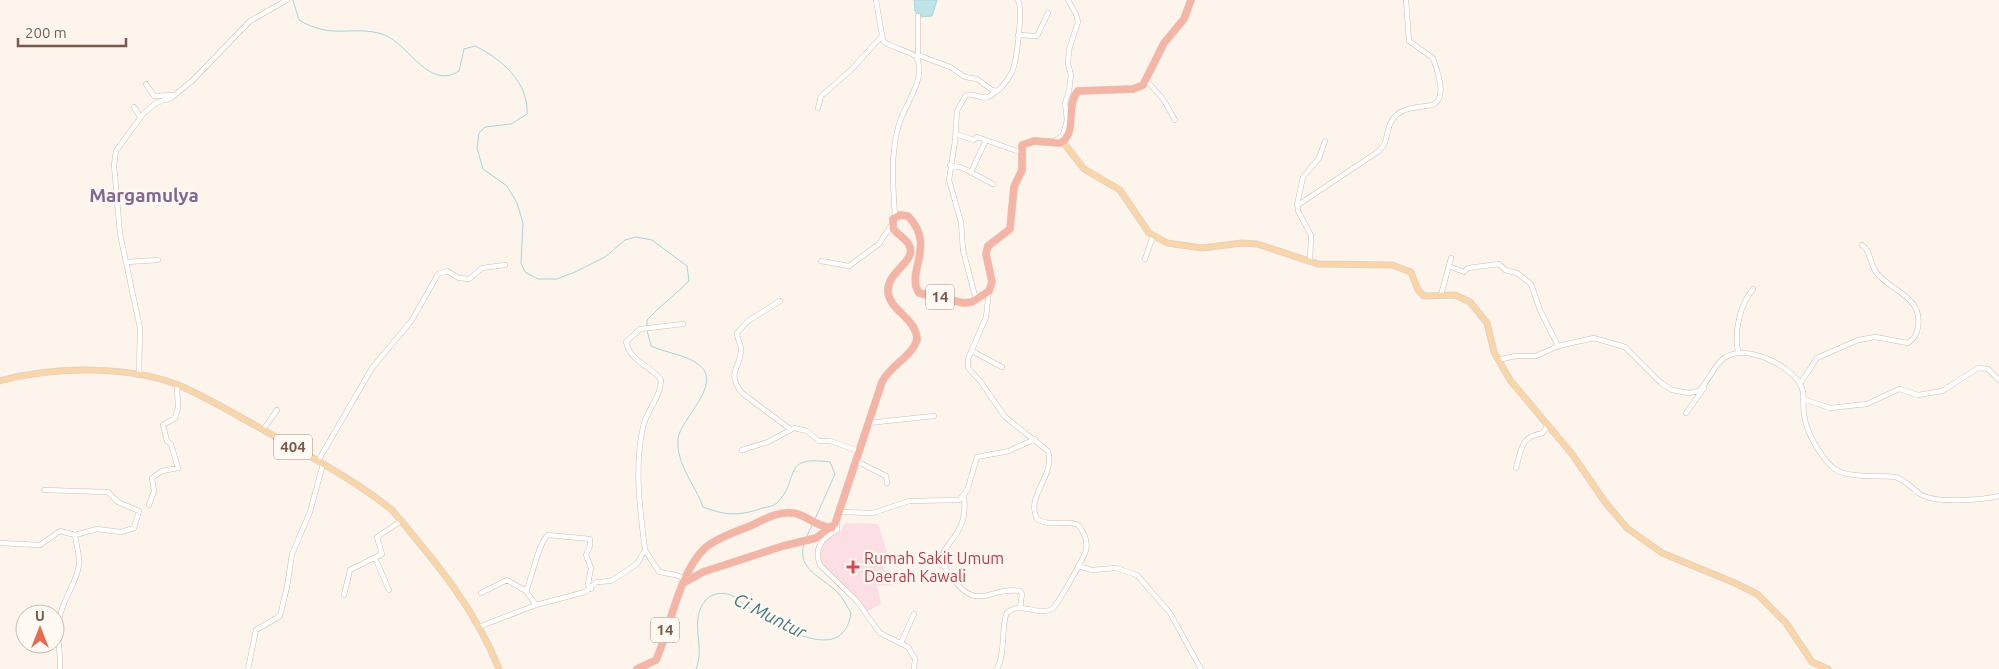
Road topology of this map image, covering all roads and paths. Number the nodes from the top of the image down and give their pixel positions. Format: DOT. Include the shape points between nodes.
graph roads {
  1 [pos="286,0"];
  2 [pos="876,0"];
  3 [pos="1018,0"];
  4 [pos="1068,0"];
  5 [pos="1191,0"];
  6 [pos="1406,0"];
  7 [pos="1048,13"];
  8 [pos="918,16"];
  9 [pos="1018,35"];
  10 [pos="882,36"];
  11 [pos="918,57"];
  12 [pos="1146,80"];
  13 [pos="146,84"];
  14 [pos="997,91"];
  15 [pos="175,95"];
  16 [pos="134,107"];
  17 [pos="818,108"];
  18 [pos="140,117"];
  19 [pos="1175,120"];
  20 [pos="956,134"];
  21 [pos="986,140"];
  22 [pos="1325,141"];
  23 [pos="1063,142"];
  24 [pos="1052,143"];
  25 [pos="1020,152"];
  26 [pos="950,165"];
  27 [pos="971,172"];
  28 [pos="993,184"];
  29 [pos="1297,206"];
  30 [pos="894,220"];
  31 [pos="1153,236"];
  32 [pos="1862,245"];
  33 [pos="1451,258"];
  34 [pos="158,260"];
  35 [pos="1145,260"];
  36 [pos="821,261"];
  37 [pos="127,262"];
  38 [pos="1310,262"];
  39 [pos="506,265"];
  40 [pos="1449,266"];
  41 [pos="1753,289"];
  42 [pos="989,291"];
  43 [pos="1441,295"];
  44 [pos="976,300"];
  45 [pos="780,301"];
  46 [pos="683,324"];
  47 [pos="1558,346"];
  48 [pos="972,350"];
  49 [pos="1738,351"];
  50 [pos="1498,360"];
  51 [pos="1002,367"];
  52 [pos="139,375"];
  53 [pos="1999,380"];
  54 [pos="0,381"];
  55 [pos="1800,384"];
  56 [pos="177,385"];
  57 [pos="1705,385"];
  58 [pos="1803,399"];
  59 [pos="277,410"];
  60 [pos="1686,413"];
  61 [pos="934,416"];
  62 [pos="868,423"];
  63 [pos="1547,426"];
  64 [pos="790,429"];
  65 [pos="263,430"];
  66 [pos="1034,440"];
  67 [pos="742,450"];
  68 [pos="859,451"];
  69 [pos="856,460"];
  70 [pos="320,462"];
  71 [pos="1516,468"];
  72 [pos="887,483"];
  73 [pos="44,490"];
  74 [pos="964,496"];
  75 [pos="1999,496"];
  76 [pos="149,505"];
  77 [pos="841,512"];
  78 [pos="837,521"];
  79 [pos="401,522"];
  80 [pos="832,528"];
  81 [pos="75,535"];
  82 [pos="0,543"];
  83 [pos="645,550"];
  84 [pos="375,558"];
  85 [pos="1078,566"];
  86 [pos="686,581"];
  87 [pos="591,589"];
  88 [pos="389,590"];
  89 [pos="526,591"];
  90 [pos="481,593"];
  91 [pos="344,595"];
  92 [pos="536,605"];
  93 [pos="1020,608"];
  94 [pos="914,614"];
  95 [pos="480,626"];
  96 [pos="902,643"];
  97 [pos="60,669"];
  98 [pos="248,669"];
  99 [pos="499,669"];
  100 [pos="637,669"];
  101 [pos="914,669"];
  102 [pos="997,669"];
  103 [pos="1201,669"];
  104 [pos="1828,669"];
  1 -- 15 [label="street" via="245,25"];
  2 -- 10 [label="street"];
  3 -- 9 [label="street"];
  4 -- 24 [label="street" via="1078,16 1078,26 1069,55 1070,90 1065,103 1067,122 1063,135"];
  5 -- 12 [label="highway" via="1184,19 1164,43"];
  6 -- 29 [label="street" via="1408,38 1413,46 1433,58 1440,84 1438,101 1433,105 1412,106 1404,110 1392,122 1385,144 1379,151"];
  7 -- 9 [label="street" via="1036,36"];
  8 -- 11 [label="street"];
  9 -- 14 [label="street" via="1014,68"];
  10 -- 11 [label="street" via="886,44"];
  10 -- 17 [label="street" via="850,71 820,96"];
  11 -- 14 [label="street" via="950,67"];
  11 -- 30 [label="street" via="917,82 899,123 892,151"];
  12 -- 19 [label="street" via="1163,98"];
  12 -- 23 [label="highway" via="1134,89 1078,91 1071,103 1070,131"];
  13 -- 15 [label="street" via="154,96"];
  14 -- 20 [label="street" via="985,98 966,95 957,111"];
  15 -- 18 [label="street" via="156,103"];
  16 -- 18 [label="street"];
  18 -- 37 [label="street" via="117,147 114,160 120,234"];
  20 -- 21 [label="street" via="973,140 977,137"];
  20 -- 26 [label="street"];
  21 -- 25 [label="street"];
  21 -- 27 [label="street"];
  22 -- 29 [label="street" via="1319,158 1304,177"];
  23 -- 24 [label="highway"];
  23 -- 31 [label="main road" via="1084,169 1120,190"];
  24 -- 25 [label="highway" via="1028,142 1022,145"];
  25 -- 42 [label="highway" via="1022,170 1014,187 1010,229 990,243 986,251 992,276"];
  26 -- 27 [label="street"];
  26 -- 44 [label="street" via="949,185 962,225 964,250"];
  27 -- 28 [label="street"];
  29 -- 38 [label="street" via="1311,235"];
  30 -- 36 [label="street" via="879,244 849,266"];
  30 -- 44 [label="highway, 14" via="908,216 919,233 922,250 915,282 919,293 958,303"];
  30 -- 62 [label="highway, 14" via="894,231 909,244 911,252 890,280 889,295 912,324 917,340 912,351 885,375"];
  31 -- 35 [label="street"];
  31 -- 38 [label="main road" via="1185,247 1257,244"];
  32 -- 55 [label="street" via="1880,277 1916,306 1919,318 1915,336 1908,343 1875,337 1858,340 1816,358"];
  33 -- 40 [label="street"];
  34 -- 37 [label="street"];
  37 -- 52 [label="street" via="140,328"];
  38 -- 43 [label="main road" via="1398,266 1411,272 1422,294 1428,297"];
  39 -- 70 [label="street" via="480,268 469,279 448,271 438,274 412,320 366,376"];
  40 -- 43 [label="street"];
  40 -- 47 [label="street" via="1464,272 1468,268 1499,264 1504,270 1520,274 1532,286"];
  41 -- 49 [label="street" via="1736,333"];
  42 -- 44 [label="highway, 14"];
  42 -- 48 [label="street" via="986,318"];
  43 -- 50 [label="main road" via="1461,296 1470,302 1487,323"];
  45 -- 64 [label="street" via="748,321 737,334 742,350 734,373 742,393"];
  46 -- 83 [label="street" via="642,329 628,338 626,345 638,363 656,374 661,383 642,432 638,496"];
  47 -- 50 [label="street" via="1536,356"];
  47 -- 57 [label="street" via="1591,338 1610,341 1625,347 1672,390 1695,393"];
  48 -- 51 [label="street"];
  48 -- 66 [label="street" via="968,368 1005,417"];
  49 -- 55 [label="street" via="1773,362"];
  49 -- 57 [label="street" via="1719,362"];
  50 -- 63 [label="main road"];
  52 -- 54 [label="main road, 404" via="90,370 26,375"];
  52 -- 56 [label="main road, 404"];
  53 -- 58 [label="street" via="1988,369 1978,368 1942,391 1918,395 1899,389 1874,402 1830,408"];
  55 -- 58 [label="street"];
  56 -- 65 [label="main road, 404"];
  56 -- 76 [label="street" via="177,414 174,420 163,425 178,468 162,471 152,478 154,494"];
  57 -- 60 [label="street" via="1698,400"];
  58 -- 75 [label="street" via="1810,434 1836,470 1898,478 1929,497 1962,501"];
  59 -- 65 [label="street"];
  61 -- 62 [label="street"];
  62 -- 68 [label="highway, 14"];
  63 -- 71 [label="street" via="1543,433 1526,439"];
  63 -- 104 [label="main road" via="1588,474 1618,518 1638,538 1662,553 1757,594 1786,623 1812,662"];
  64 -- 67 [label="street" via="768,442"];
  64 -- 68 [label="street" via="801,428 819,441 830,440"];
  65 -- 70 [label="main road, 404"];
  66 -- 74 [label="street" via="977,457"];
  66 -- 85 [label="street" via="1048,451 1050,458 1034,514 1044,523 1075,524 1082,529 1087,549"];
  68 -- 69 [label="highway, 14"];
  69 -- 72 [label="street" via="886,476"];
  69 -- 77 [label="highway, 14"];
  70 -- 79 [label="main road, 404" via="374,496"];
  70 -- 98 [label="street" via="309,516 292,554 280,616 256,630"];
  73 -- 81 [label="street" via="106,492 118,502 139,511 131,530 97,529"];
  74 -- 77 [label="street" via="954,501 909,501 873,513"];
  74 -- 93 [label="street" via="963,521 958,534 941,556 944,566 969,596 1020,590"];
  77 -- 78 [label="highway, 14"];
  78 -- 80 [label="highway, 14"];
  78 -- 96 [label="street" via="837,530 821,540 819,545 820,565 856,600 880,633"];
  79 -- 84 [label="street" via="377,537 383,552"];
  79 -- 95 [label="main road, 404"];
  80 -- 86 [label="highway, 14" via="816,538 703,572"];
  80 -- 86 [label="highway, 14" via="816,526 798,514 772,516 706,548 697,558"];
  81 -- 82 [label="street" via="57,532 40,545"];
  81 -- 97 [label="street" via="78,568 58,626"];
  83 -- 86 [label="street" via="659,572 676,574"];
  83 -- 87 [label="street" via="637,564 612,580 597,582"];
  84 -- 88 [label="street"];
  84 -- 91 [label="street" via="351,569"];
  85 -- 93 [label="street" via="1054,608 1045,611"];
  85 -- 103 [label="street" via="1092,570 1116,568 1137,575 1170,613"];
  86 -- 100 [label="highway, 14" via="656,660"];
  87 -- 89 [label="street" via="586,555 590,539 548,535 541,545"];
  87 -- 92 [label="street"];
  89 -- 90 [label="street" via="505,580"];
  89 -- 92 [label="street"];
  92 -- 95 [label="street"];
  93 -- 102 [label="street" via="1005,616 1004,646"];
  94 -- 96 [label="street"];
  95 -- 99 [label="main road, 404"];
  96 -- 101 [label="street" via="913,654"];
}
